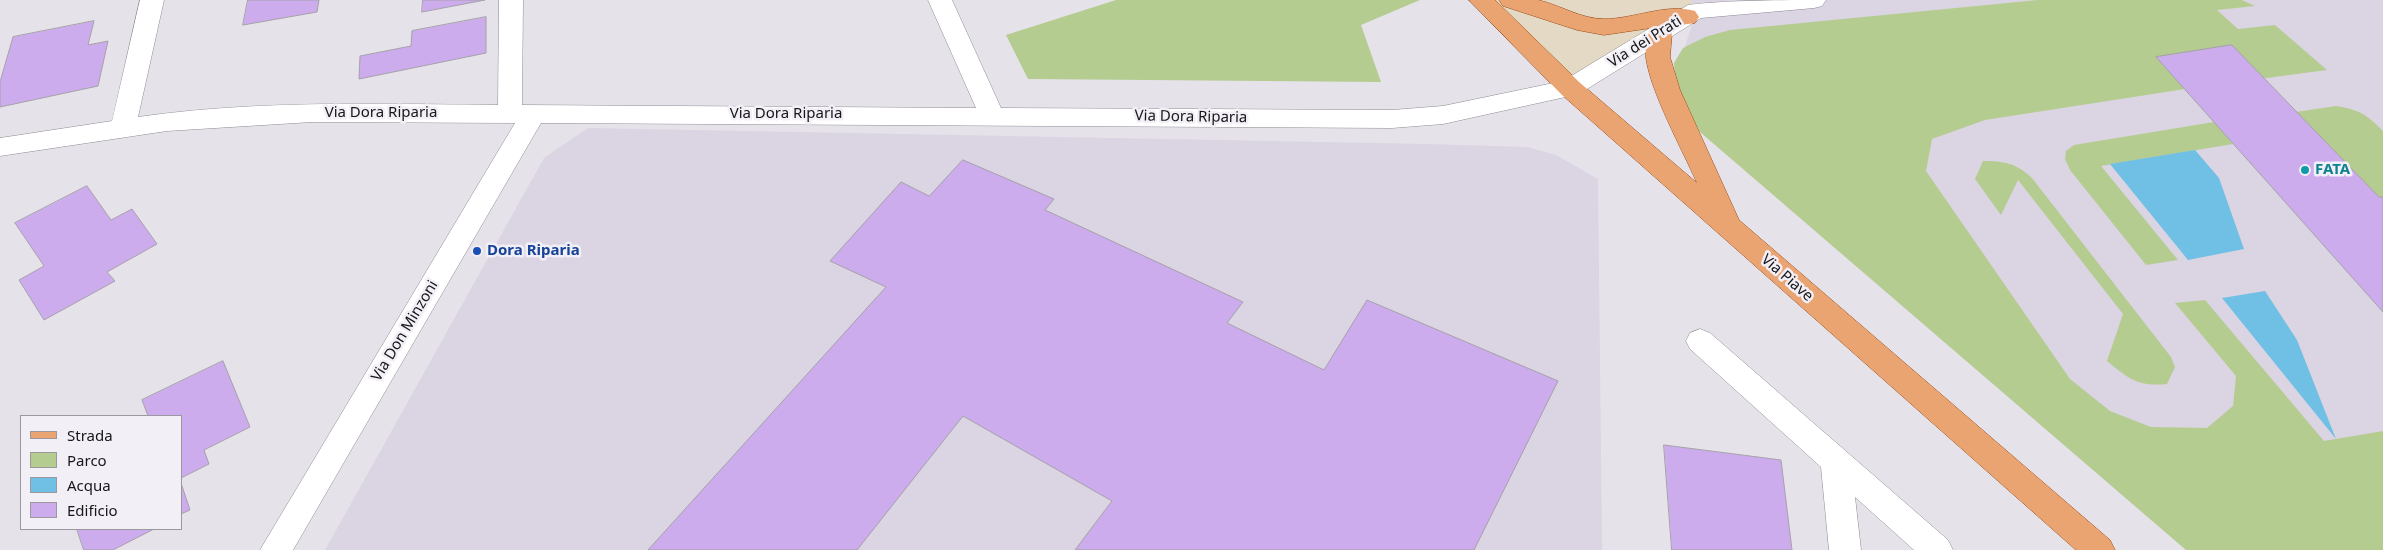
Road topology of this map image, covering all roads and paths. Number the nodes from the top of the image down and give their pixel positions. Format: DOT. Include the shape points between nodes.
graph roads {
  1 [pos="152,0"];
  2 [pos="511,0"];
  3 [pos="940,0"];
  4 [pos="1481,0"];
  5 [pos="1511,0"];
  6 [pos="1814,0"];
  7 [pos="1692,9"];
  8 [pos="1660,33"];
  9 [pos="1570,88"];
  10 [pos="522,112"];
  11 [pos="992,115"];
  12 [pos="123,128"];
  13 [pos="0,147"];
  14 [pos="1728,226"];
  15 [pos="1700,341"];
  16 [pos="1836,461"];
  17 [pos="276,550"];
  18 [pos="1845,550"];
  19 [pos="1937,550"];
  20 [pos="2099,550"];
  1 -- 12 [label="street"];
  2 -- 10 [label="street"];
  3 -- 11 [label="street"];
  4 -- 9 [label="main road, Via Piave"];
  5 -- 7 [label="main road" via="1604,27"];
  6 -- 7 [label="street, Via dei Prati"];
  7 -- 8 [label="street, Via dei Prati"];
  8 -- 9 [label="street, Via dei Prati"];
  8 -- 14 [label="main road" via="1658,58 1668,90"];
  9 -- 11 [label="street, Via Dora Riparia" via="1443,115 1392,119"];
  9 -- 14 [label="main road, Via Piave"];
  10 -- 11 [label="street, Via Dora Riparia"];
  10 -- 12 [label="street, Via Dora Riparia" via="312,112"];
  10 -- 17 [label="street, Via Don Minzoni"];
  12 -- 13 [label="street, Via Dora Riparia"];
  14 -- 20 [label="main road, Via Piave"];
  15 -- 16 [label="street"];
  16 -- 18 [label="street"];
  16 -- 19 [label="street"];
}
